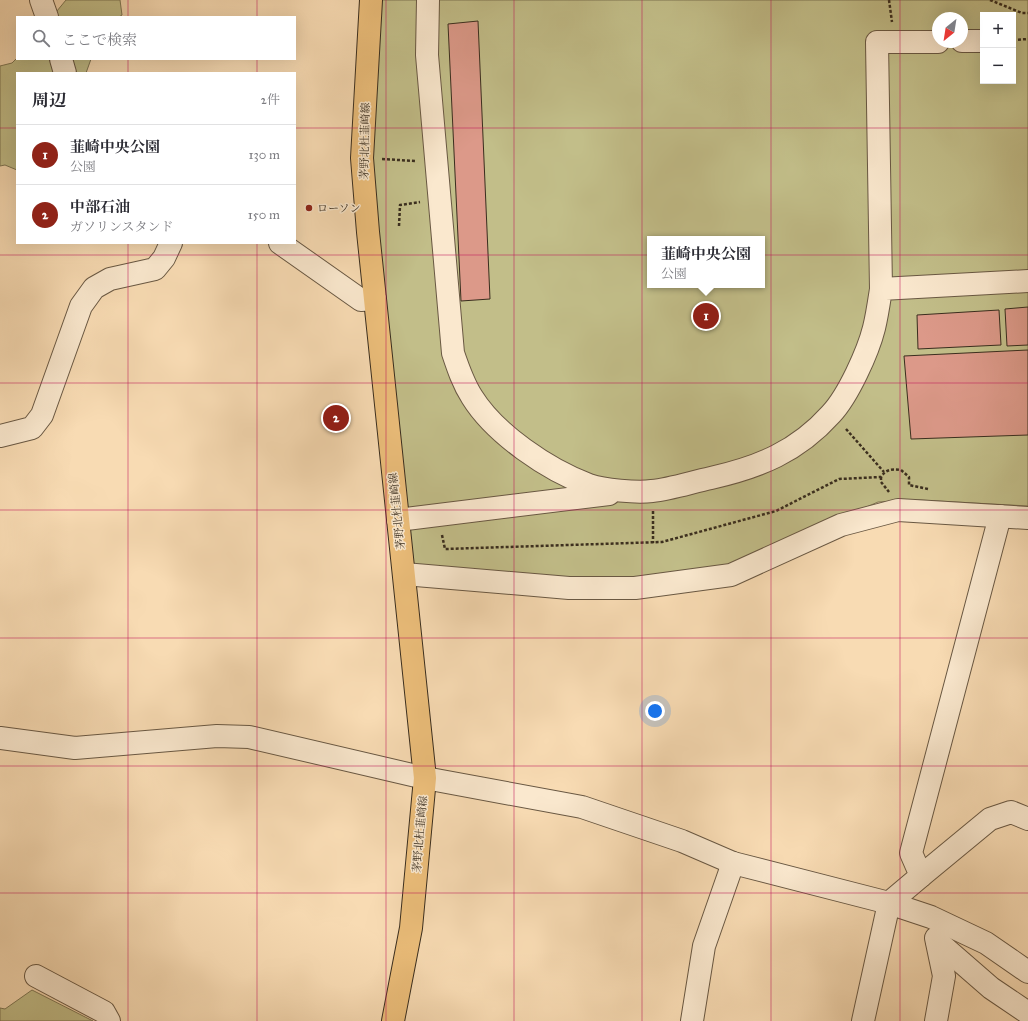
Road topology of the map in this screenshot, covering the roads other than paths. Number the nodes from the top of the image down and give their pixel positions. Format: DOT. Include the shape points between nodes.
graph roads {
  1 [pos="41,0"];
  2 [pos="371,0"];
  3 [pos="428,0"];
  4 [pos="47,16"];
  5 [pos="968,41"];
  6 [pos="980,41"];
  7 [pos="932,42"];
  8 [pos="60,60"];
  9 [pos="65,72"];
  10 [pos="171,244"];
  11 [pos="281,244"];
  12 [pos="1028,281"];
  13 [pos="881,290"];
  14 [pos="375,299"];
  15 [pos="0,436"];
  16 [pos="631,491"];
  17 [pos="1000,516"];
  18 [pos="1028,518"];
  19 [pos="398,520"];
  20 [pos="404,574"];
  21 [pos="0,738"];
  22 [pos="425,778"];
  23 [pos="1028,819"];
  24 [pos="733,863"];
  25 [pos="922,876"];
  26 [pos="889,903"];
  27 [pos="931,917"];
  28 [pos="937,941"];
  29 [pos="1028,972"];
  30 [pos="36,976"];
  31 [pos="1028,1013"];
  32 [pos="110,1021"];
  33 [pos="393,1021"];
  34 [pos="692,1021"];
  35 [pos="863,1021"];
  36 [pos="936,1021"];
  1 -- 4 [label="street"];
  2 -- 14 [label="main road, 茅野北杜韮崎線" via="362,158"];
  3 -- 16 [label="street" via="427,55 438,200 453,353 460,374 473,398 497,427 542,462 590,485"];
  5 -- 6 [label="street"];
  7 -- 13 [label="street" via="877,42"];
  8 -- 9 [label="street"];
  10 -- 15 [label="street" via="156,269 110,279 94,288 81,306 42,415 32,428"];
  11 -- 14 [label="street" via="361,300"];
  12 -- 13 [label="street"];
  13 -- 16 [label="street" via="874,329 859,368 833,413 820,426 773,459 746,470 652,491"];
  14 -- 19 [label="main road, 茅野北杜韮崎線"];
  16 -- 19 [label="street"];
  17 -- 18 [label="street"];
  17 -- 20 [label="street" via="898,510 841,525 731,575 635,588 568,588"];
  17 -- 25 [label="street" via="911,853"];
  19 -- 20 [label="main road, 茅野北杜韮崎線"];
  20 -- 22 [label="main road, 茅野北杜韮崎線"];
  21 -- 22 [label="street" via="75,748 125,746 217,736 249,737"];
  22 -- 24 [label="street" via="582,807 682,841"];
  22 -- 33 [label="main road, 茅野北杜韮崎線" via="411,928"];
  23 -- 25 [label="street" via="1012,812 990,819"];
  24 -- 26 [label="street"];
  24 -- 34 [label="street" via="704,946"];
  25 -- 26 [label="street"];
  26 -- 27 [label="street"];
  26 -- 35 [label="street"];
  27 -- 28 [label="street"];
  27 -- 29 [label="street" via="986,944"];
  28 -- 31 [label="street" via="991,988"];
  28 -- 36 [label="street" via="944,976"];
  30 -- 32 [label="street" via="104,1012"];
}
